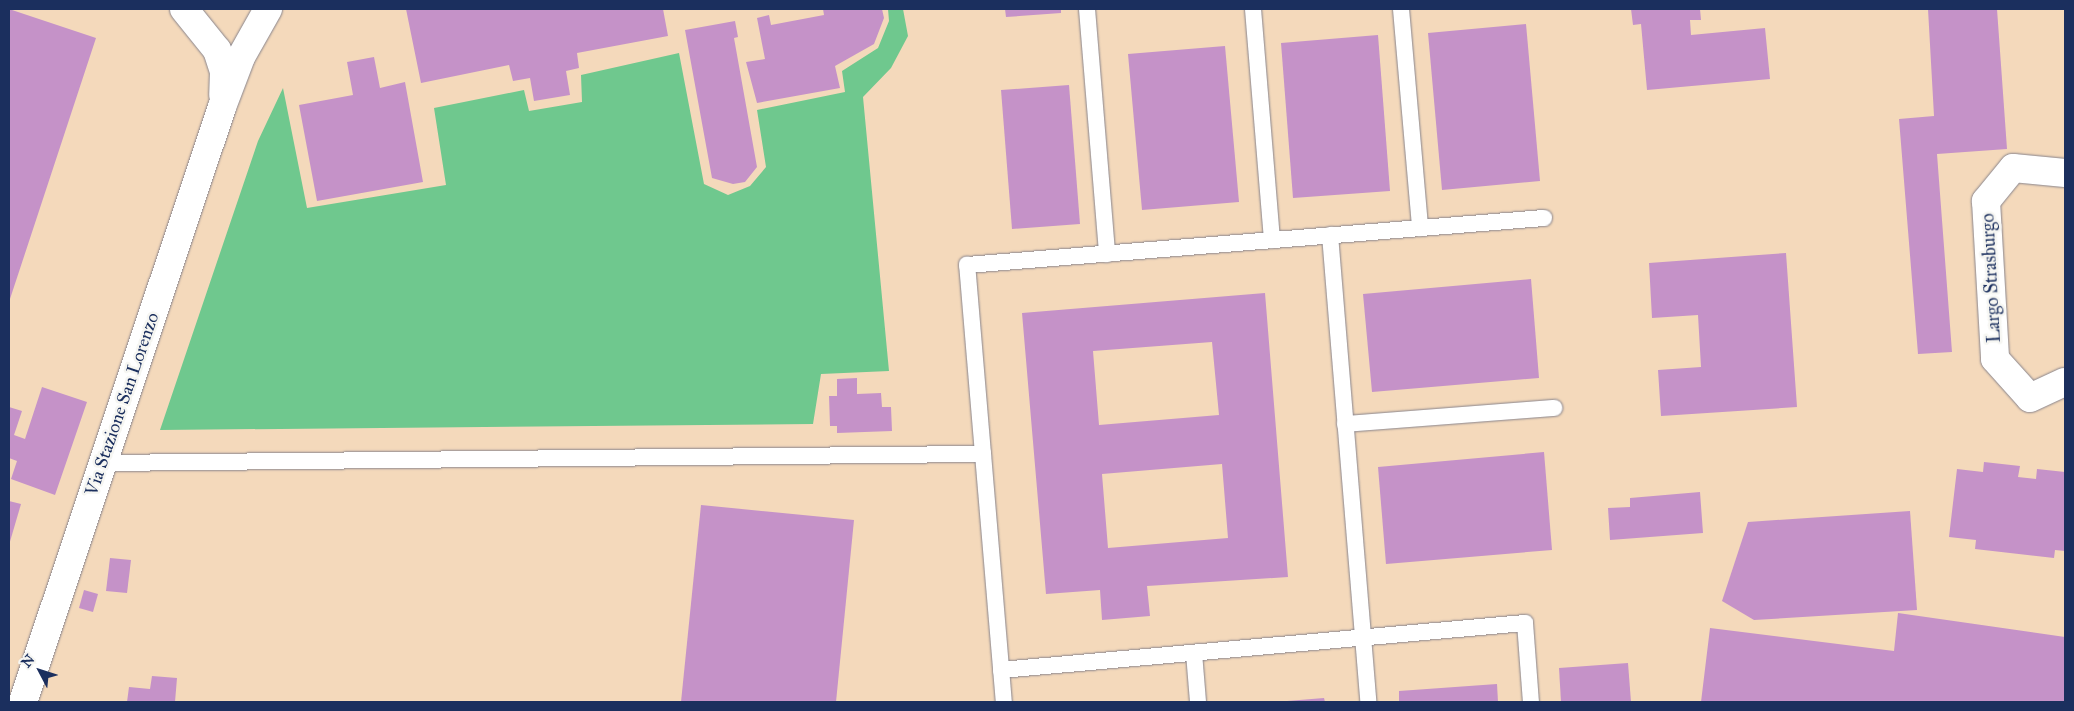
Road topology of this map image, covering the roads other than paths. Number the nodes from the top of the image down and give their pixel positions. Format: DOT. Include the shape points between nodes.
graph roads {
  1 [pos="184,9"];
  2 [pos="268,9"];
  3 [pos="1087,9"];
  4 [pos="1253,9"];
  5 [pos="1401,9"];
  6 [pos="222,107"];
  7 [pos="2065,173"];
  8 [pos="1544,218"];
  9 [pos="1420,228"];
  10 [pos="1330,236"];
  11 [pos="1272,240"];
  12 [pos="1107,254"];
  13 [pos="2065,382"];
  14 [pos="1554,408"];
  15 [pos="1345,424"];
  16 [pos="983,454"];
  17 [pos="102,463"];
  18 [pos="1363,638"];
  19 [pos="1194,653"];
  20 [pos="1001,670"];
  21 [pos="22,702"];
  22 [pos="1004,702"];
  23 [pos="1198,702"];
  24 [pos="1368,702"];
  25 [pos="1531,702"];
  1 -- 6 [label="street, Via Stazione San Lorenzo" via="217,50 224,72"];
  2 -- 6 [label="street, Via Stazione San Lorenzo" via="242,57"];
  3 -- 12 [label="lane"];
  4 -- 11 [label="lane"];
  5 -- 9 [label="lane"];
  6 -- 17 [label="street, Via Stazione San Lorenzo"];
  7 -- 13 [label="street, Largo Strasburgo" via="2014,168 1986,201 1995,359 2030,398"];
  8 -- 9 [label="lane"];
  9 -- 10 [label="lane"];
  10 -- 11 [label="lane"];
  10 -- 15 [label="lane"];
  11 -- 12 [label="lane"];
  12 -- 16 [label="lane" via="967,265"];
  14 -- 15 [label="lane"];
  15 -- 18 [label="lane"];
  16 -- 17 [label="lane"];
  16 -- 20 [label="lane"];
  17 -- 21 [label="street, Via Stazione San Lorenzo"];
  18 -- 19 [label="lane"];
  18 -- 24 [label="lane"];
  18 -- 25 [label="lane" via="1525,623"];
  19 -- 20 [label="lane"];
  19 -- 23 [label="lane"];
  20 -- 22 [label="lane"];
}
